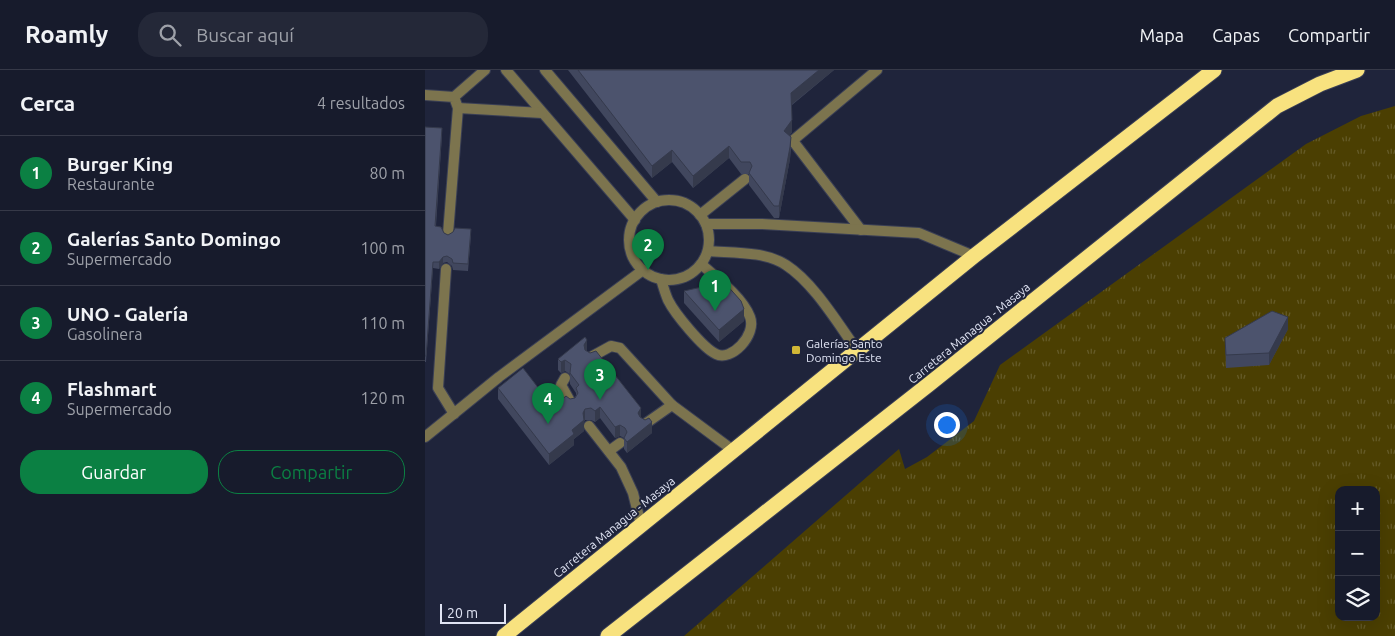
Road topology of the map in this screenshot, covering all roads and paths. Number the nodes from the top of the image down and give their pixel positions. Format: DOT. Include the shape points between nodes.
graph roads {
  1 [pos="485,70"];
  2 [pos="506,70"];
  3 [pos="545,70"];
  4 [pos="877,70"];
  5 [pos="1214,70"];
  6 [pos="1357,70"];
  7 [pos="425,95"];
  8 [pos="454,97"];
  9 [pos="458,108"];
  10 [pos="542,113"];
  11 [pos="745,179"];
  12 [pos="657,202"];
  13 [pos="700,215"];
  14 [pos="635,220"];
  15 [pos="706,224"];
  16 [pos="861,230"];
  17 [pos="448,234"];
  18 [pos="708,251"];
  19 [pos="974,256"];
  20 [pos="701,264"];
  21 [pos="446,269"];
  22 [pos="643,270"];
  23 [pos="661,278"];
  24 [pos="857,350"];
  25 [pos="591,357"];
  26 [pos="565,378"];
  27 [pos="571,403"];
  28 [pos="672,405"];
  29 [pos="454,414"];
  30 [pos="645,424"];
  31 [pos="589,426"];
  32 [pos="425,437"];
  33 [pos="620,443"];
  34 [pos="734,450"];
  35 [pos="609,451"];
  36 [pos="641,524"];
  37 [pos="503,636"];
  38 [pos="608,636"];
  1 -- 8 [label="lane"];
  2 -- 10 [label="lane"];
  3 -- 12 [label="lane"];
  4 -- 16 [label="lane" via="792,142"];
  5 -- 19 [label="highway, Carretera Managua - Masaya"];
  6 -- 38 [label="highway, Carretera Managua - Masaya" via="1277,106"];
  7 -- 8 [label="lane"];
  8 -- 9 [label="lane"];
  9 -- 10 [label="lane"];
  9 -- 17 [label="lane"];
  10 -- 14 [label="lane"];
  11 -- 13 [label="lane"];
  12 -- 13 [label="lane" via="681,201"];
  12 -- 14 [label="lane" via="644,209"];
  13 -- 15 [label="lane"];
  14 -- 22 [label="lane" via="630,233 630,247"];
  15 -- 16 [label="lane"];
  15 -- 18 [label="lane"];
  16 -- 19 [label="lane" via="919,233"];
  18 -- 20 [label="lane"];
  18 -- 24 [label="lane" via="751,254 786,264 803,280"];
  19 -- 24 [label="highway, Carretera Managua - Masaya"];
  20 -- 23 [label="lane" via="683,277"];
  20 -- 23 [label="lane" via="750,316 753,328 747,340 730,354 718,356 709,350 677,313"];
  21 -- 29 [label="lane" via="438,388"];
  22 -- 23 [label="lane"];
  22 -- 29 [label="lane" via="556,333"];
  24 -- 34 [label="highway, Carretera Managua - Masaya"];
  25 -- 28 [label="lane" via="611,346 620,348"];
  26 -- 27 [label="lane" via="561,385"];
  28 -- 30 [label="lane"];
  28 -- 34 [label="lane"];
  29 -- 32 [label="lane"];
  31 -- 35 [label="lane"];
  33 -- 35 [label="lane"];
  34 -- 36 [label="highway, Carretera Managua - Masaya"];
  35 -- 36 [label="lane" via="628,480"];
  36 -- 37 [label="highway, Carretera Managua - Masaya"];
}
